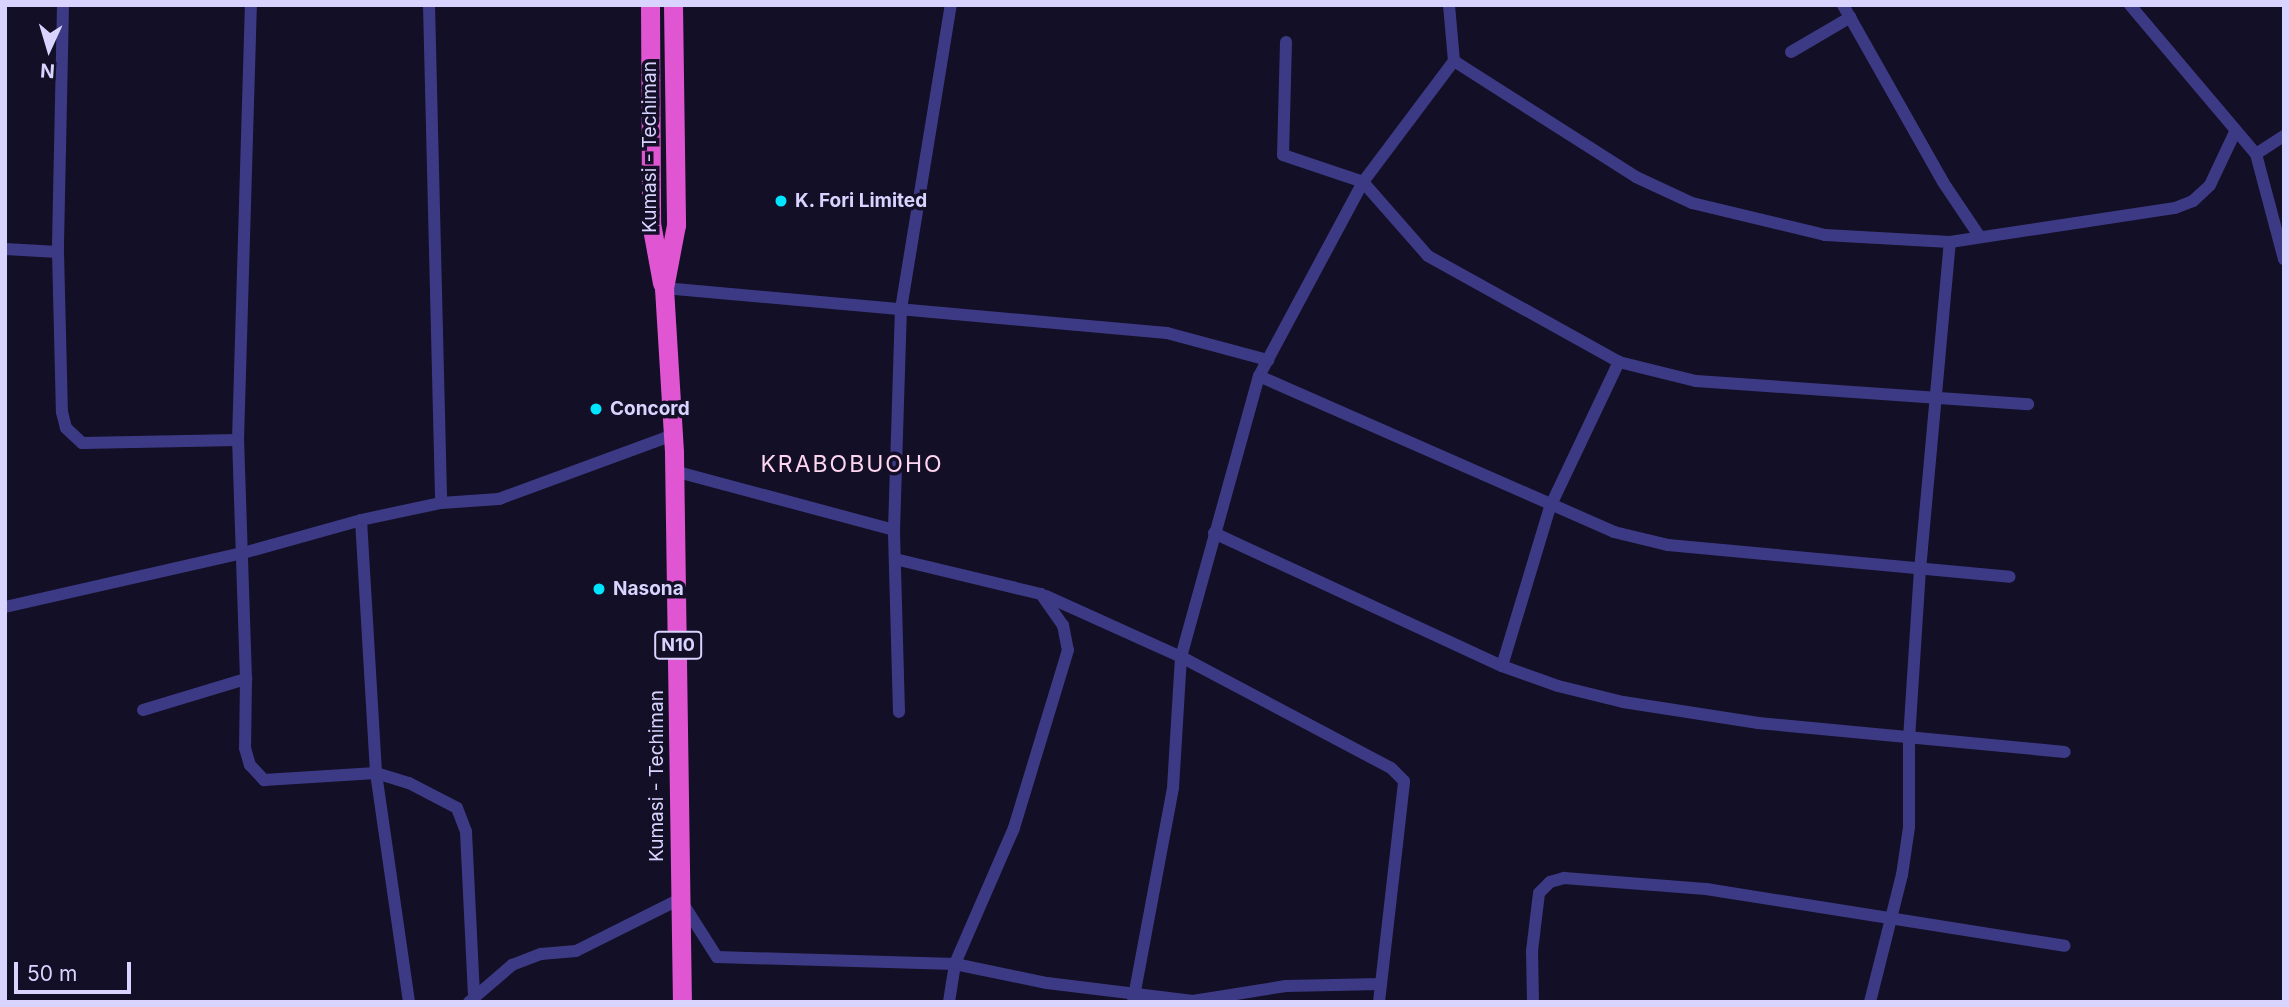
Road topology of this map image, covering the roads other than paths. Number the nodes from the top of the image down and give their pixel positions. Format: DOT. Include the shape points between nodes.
graph roads {
  1 [pos="63,5"];
  2 [pos="251,5"];
  3 [pos="429,5"];
  4 [pos="650,5"];
  5 [pos="673,5"];
  6 [pos="951,5"];
  7 [pos="1449,5"];
  8 [pos="1843,5"];
  9 [pos="2138,7"];
  10 [pos="1851,17"];
  11 [pos="1286,42"];
  12 [pos="1791,52"];
  13 [pos="1454,61"];
  14 [pos="2235,132"];
  15 [pos="2284,136"];
  16 [pos="2256,154"];
  17 [pos="1363,182"];
  18 [pos="1980,237"];
  19 [pos="1950,242"];
  20 [pos="5,249"];
  21 [pos="58,251"];
  22 [pos="2284,259"];
  23 [pos="664,288"];
  24 [pos="901,309"];
  25 [pos="1268,360"];
  26 [pos="1619,362"];
  27 [pos="1259,376"];
  28 [pos="1933,399"];
  29 [pos="2028,404"];
  30 [pos="673,435"];
  31 [pos="238,440"];
  32 [pos="674,471"];
  33 [pos="441,503"];
  34 [pos="1550,507"];
  35 [pos="361,520"];
  36 [pos="894,530"];
  37 [pos="1214,533"];
  38 [pos="243,553"];
  39 [pos="895,559"];
  40 [pos="1920,570"];
  41 [pos="2010,577"];
  42 [pos="1041,594"];
  43 [pos="5,607"];
  44 [pos="1181,657"];
  45 [pos="1502,666"];
  46 [pos="246,679"];
  47 [pos="143,710"];
  48 [pos="900,712"];
  49 [pos="1909,739"];
  50 [pos="2065,752"];
  51 [pos="376,773"];
  52 [pos="680,899"];
  53 [pos="1888,919"];
  54 [pos="2064,946"];
  55 [pos="955,964"];
  56 [pos="1381,984"];
  57 [pos="471,998"];
  58 [pos="1134,998"];
  59 [pos="409,1002"];
  60 [pos="682,1002"];
  61 [pos="949,1002"];
  62 [pos="1379,1002"];
  63 [pos="1533,1002"];
  64 [pos="1870,1002"];
  1 -- 21 [label="street"];
  2 -- 31 [label="street"];
  3 -- 33 [label="street"];
  4 -- 23 [label="highway, N10" via="650,223"];
  5 -- 23 [label="highway, Kumasi - Techiman / N10" via="676,225"];
  6 -- 24 [label="street"];
  7 -- 13 [label="street"];
  8 -- 10 [label="street"];
  9 -- 14 [label="street"];
  10 -- 12 [label="street"];
  10 -- 18 [label="street" via="1943,182"];
  11 -- 17 [label="street" via="1283,155"];
  13 -- 17 [label="street"];
  13 -- 19 [label="street" via="1636,177 1692,203 1825,235"];
  14 -- 16 [label="street"];
  14 -- 18 [label="street" via="2210,185 2193,201 2175,208"];
  15 -- 16 [label="street"];
  16 -- 22 [label="street"];
  17 -- 25 [label="street"];
  17 -- 26 [label="street" via="1428,256"];
  18 -- 19 [label="street"];
  19 -- 28 [label="street"];
  20 -- 21 [label="street"];
  21 -- 31 [label="street" via="62,412 72,437 82,443"];
  23 -- 24 [label="street"];
  23 -- 30 [label="highway, Kumasi - Techiman / N10"];
  24 -- 25 [label="street" via="1167,333"];
  24 -- 36 [label="street"];
  25 -- 27 [label="street"];
  26 -- 28 [label="street" via="1696,381"];
  26 -- 34 [label="street"];
  27 -- 34 [label="street"];
  27 -- 37 [label="street"];
  28 -- 29 [label="street"];
  28 -- 40 [label="street"];
  30 -- 32 [label="highway, Kumasi - Techiman / N10"];
  30 -- 33 [label="street" via="499,499"];
  31 -- 38 [label="street"];
  32 -- 36 [label="street"];
  32 -- 52 [label="highway, Kumasi - Techiman / N10"];
  33 -- 35 [label="street"];
  34 -- 40 [label="street" via="1614,532 1668,545"];
  34 -- 45 [label="street"];
  35 -- 38 [label="street"];
  35 -- 51 [label="street"];
  36 -- 39 [label="street"];
  37 -- 44 [label="street"];
  37 -- 45 [label="street"];
  38 -- 43 [label="street"];
  38 -- 46 [label="street"];
  39 -- 42 [label="street"];
  39 -- 48 [label="street"];
  40 -- 41 [label="street"];
  40 -- 49 [label="street"];
  42 -- 44 [label="street"];
  42 -- 55 [label="street" via="1063,625 1068,650 1014,828"];
  44 -- 56 [label="street" via="1391,768 1404,781"];
  44 -- 58 [label="street" via="1173,788"];
  45 -- 49 [label="street" via="1623,702 1758,723"];
  46 -- 47 [label="street"];
  46 -- 51 [label="street" via="245,748 250,765 264,780"];
  49 -- 50 [label="street"];
  49 -- 53 [label="street" via="1909,827 1902,875"];
  51 -- 57 [label="street" via="409,783 457,808 466,832"];
  51 -- 59 [label="street"];
  52 -- 55 [label="street" via="717,957"];
  52 -- 57 [label="street" via="576,951 541,954 512,965"];
  52 -- 60 [label="highway, Kumasi - Techiman / N10"];
  53 -- 54 [label="street"];
  53 -- 63 [label="street" via="1706,889 1564,878 1550,882 1539,893 1532,951"];
  53 -- 64 [label="street"];
  55 -- 58 [label="street"];
  55 -- 61 [label="street"];
  56 -- 58 [label="street" via="1286,986 1193,1002"];
  56 -- 62 [label="street"];
}
